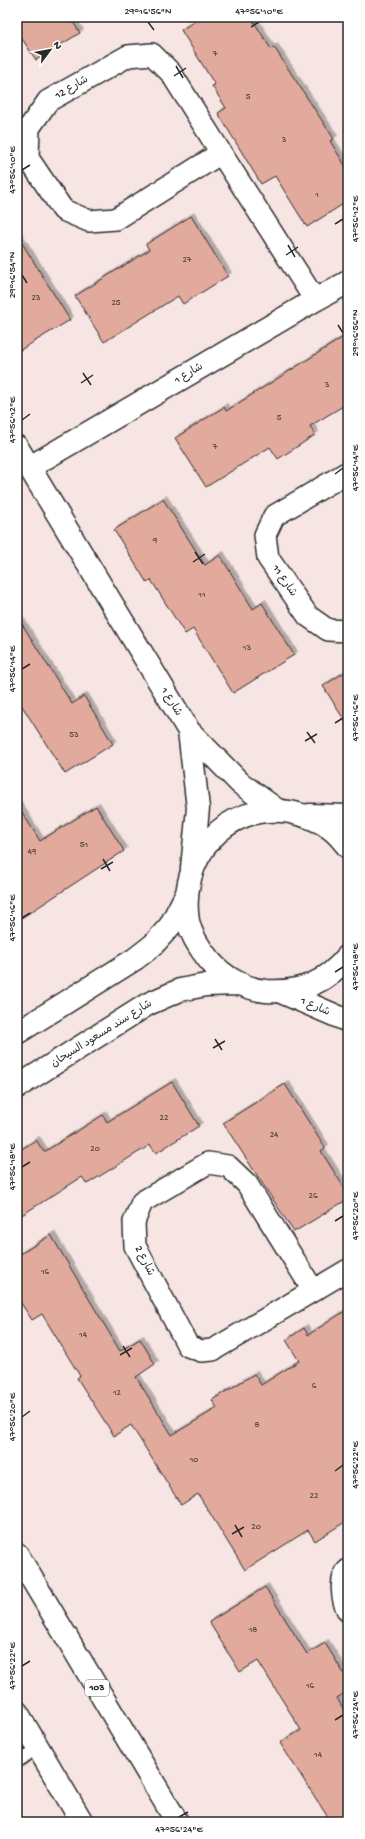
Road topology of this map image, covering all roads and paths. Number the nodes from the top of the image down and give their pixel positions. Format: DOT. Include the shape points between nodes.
graph roads {
  1 [pos="221,153"];
  2 [pos="348,282"];
  3 [pos="315,300"];
  4 [pos="17,447"];
  5 [pos="30,467"];
  6 [pos="348,472"];
  7 [pos="348,631"];
  8 [pos="189,731"];
  9 [pos="277,810"];
  10 [pos="304,815"];
  11 [pos="348,816"];
  12 [pos="348,847"];
  13 [pos="192,868"];
  14 [pos="186,895"];
  15 [pos="348,956"];
  16 [pos="238,984"];
  17 [pos="281,992"];
  18 [pos="348,1021"];
  19 [pos="17,1032"];
  20 [pos="17,1087"];
  21 [pos="348,1270"];
  22 [pos="313,1290"];
  23 [pos="17,1554"];
  24 [pos="348,1570"];
  25 [pos="348,1611"];
  26 [pos="17,1712"];
  27 [pos="38,1747"];
  28 [pos="17,1763"];
  29 [pos="82,1822"];
  30 [pos="177,1822"];
  1 -- 1 [label="street, شارع 12" via="171,73 152,54 128,56 48,101 29,128 28,158 63,210 90,221 116,220"];
  1 -- 3 [label="street, شارع 12"];
  2 -- 3 [label="main road, شارع 1"];
  3 -- 5 [label="main road, شارع 1"];
  4 -- 5 [label="main road, شارع 1"];
  5 -- 8 [label="main road, شارع 1"];
  6 -- 7 [label="street, شارع 11" via="274,516 264,535 268,558 308,616 328,630"];
  8 -- 9 [label="main road, شارع 1" via="240,783"];
  8 -- 13 [label="main road, شارع 1" via="198,808"];
  9 -- 10 [label="main road"];
  9 -- 13 [label="main road" via="250,814 225,826 205,844"];
  10 -- 11 [label="main road"];
  10 -- 12 [label="main road" via="331,829"];
  13 -- 14 [label="main road"];
  14 -- 16 [label="main road" via="188,922 198,947 216,968"];
  14 -- 19 [label="main road" via="170,926 135,960"];
  15 -- 17 [label="main road" via="336,970 310,986"];
  16 -- 17 [label="main road" via="259,990"];
  16 -- 20 [label="main road, شارع سند مسعود السيحان" via="206,985 180,990 148,1004"];
  17 -- 18 [label="main road, شارع 1"];
  21 -- 22 [label="street, شارع 2"];
  22 -- 22 [label="street, شارع 2" via="213,1350 201,1351 188,1346 135,1246 134,1222 142,1202 208,1163 228,1166 247,1184"];
  23 -- 30 [label="main road, 103"];
  24 -- 25 [label="street" via="345,1572 342,1588"];
  26 -- 27 [label="main road"];
  27 -- 28 [label="lane"];
  27 -- 29 [label="main road"];
}
